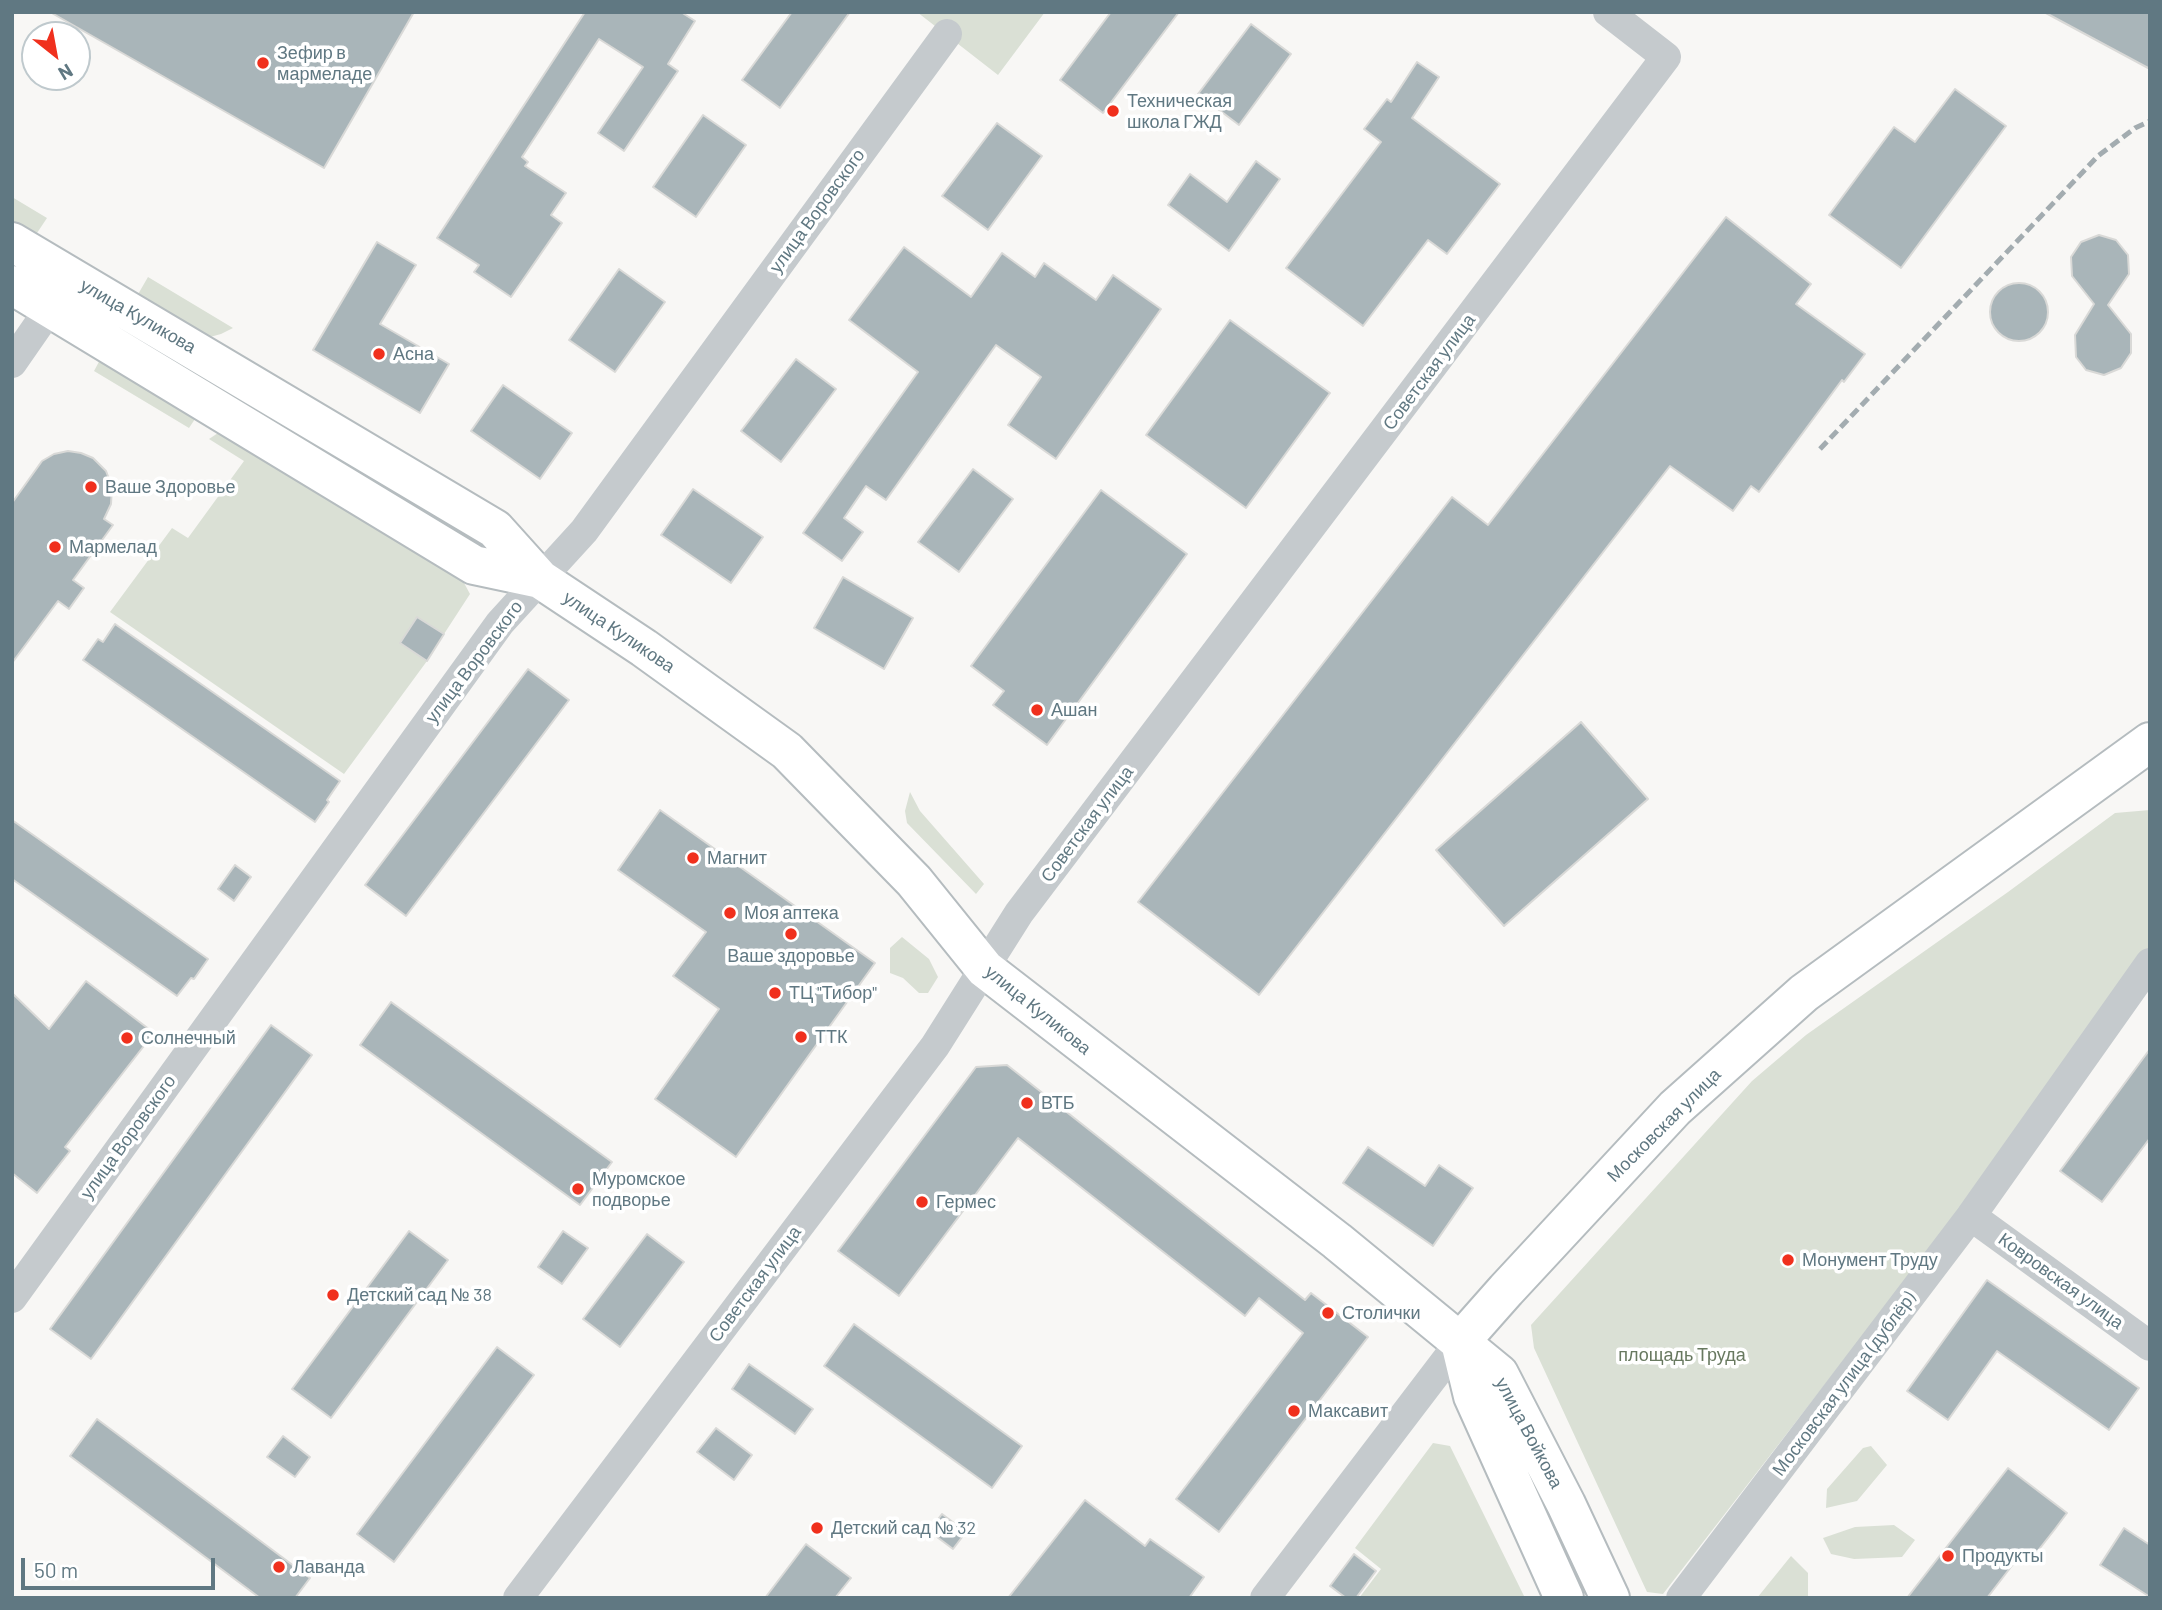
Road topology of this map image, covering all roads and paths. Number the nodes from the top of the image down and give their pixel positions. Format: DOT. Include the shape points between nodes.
graph roads {
  1 [pos="1608,12"];
  2 [pos="947,34"];
  3 [pos="12,242"];
  4 [pos="12,285"];
  5 [pos="60,293"];
  6 [pos="12,363"];
  7 [pos="540,579"];
  8 [pos="2150,742"];
  9 [pos="2150,963"];
  10 [pos="985,969"];
  11 [pos="1971,1216"];
  12 [pos="12,1298"];
  13 [pos="1460,1342"];
  14 [pos="2150,1346"];
  15 [pos="518,1598"];
  16 [pos="1265,1598"];
  17 [pos="1564,1598"];
  18 [pos="1610,1598"];
  19 [pos="1681,1598"];
  1 -- 10 [label="street, Советская улица" via="1666,57 1019,913"];
  2 -- 7 [label="street, улица Воровского" via="584,531"];
  3 -- 5 [label="main road, улица Куликова"];
  4 -- 5 [label="main road, улица Куликова"];
  5 -- 6 [label="street"];
  5 -- 7 [label="main road, улица Куликова" via="474,565"];
  7 -- 10 [label="main road, улица Куликова" via="787,751 914,881"];
  7 -- 12 [label="street, улица Воровского" via="500,623"];
  8 -- 13 [label="main road, Московская улица" via="1804,993 1675,1108"];
  9 -- 11 [label="street, Московская улица (дублёр)"];
  10 -- 13 [label="main road, улица Куликова"];
  10 -- 15 [label="street, Советская улица" via="934,1046"];
  11 -- 14 [label="street, Ковровская улица"];
  11 -- 19 [label="street, Московская улица (дублёр)"];
  13 -- 16 [label="street, Московская улица"];
  13 -- 17 [label="main road, улица Войкова" via="1473,1396"];
  13 -- 18 [label="main road, улица Войкова" via="1499,1374"];
}
